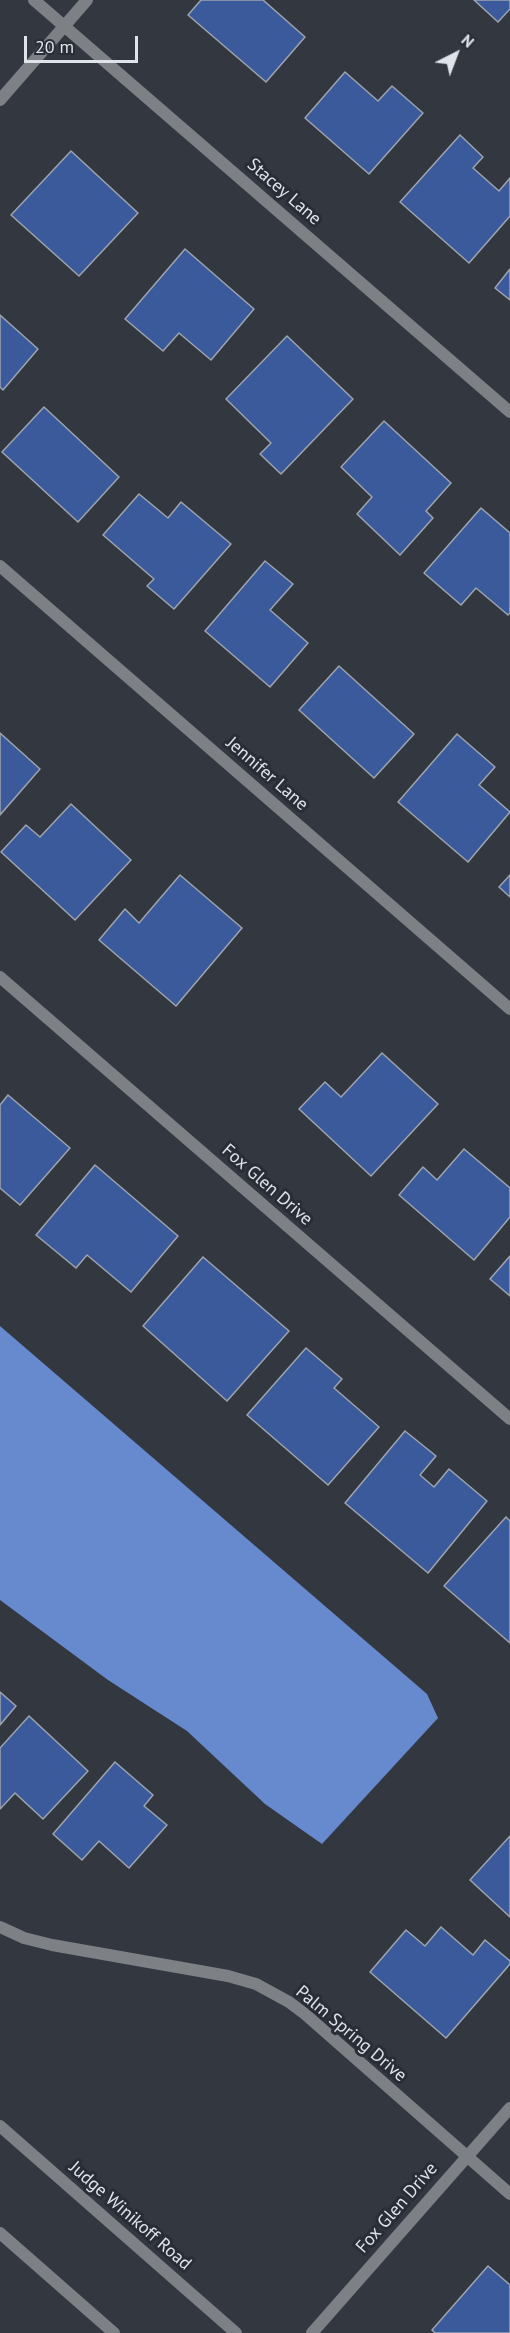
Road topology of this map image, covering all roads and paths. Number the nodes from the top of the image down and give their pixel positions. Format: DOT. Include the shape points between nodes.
graph roads {
  1 [pos="34,0"];
  2 [pos="87,0"];
  3 [pos="64,26"];
  4 [pos="0,100"];
  5 [pos="510,412"];
  6 [pos="0,566"];
  7 [pos="0,977"];
  8 [pos="510,1009"];
  9 [pos="510,1419"];
  10 [pos="0,1927"];
  11 [pos="510,2108"];
  12 [pos="0,2126"];
  13 [pos="467,2156"];
  14 [pos="510,2194"];
  15 [pos="0,2233"];
  16 [pos="114,2333"];
  17 [pos="236,2333"];
  18 [pos="312,2333"];
  1 -- 3 [label="street, Stacey Lane"];
  2 -- 3 [label="street"];
  3 -- 4 [label="street"];
  3 -- 5 [label="street, Stacey Lane"];
  6 -- 8 [label="street, Jennifer Lane"];
  7 -- 9 [label="street, Fox Glen Drive"];
  10 -- 13 [label="street, Palm Spring Drive" via="52,1945 256,1984 305,2014"];
  11 -- 13 [label="street, Fox Glen Drive"];
  12 -- 17 [label="street, Judge Winikoff Road"];
  13 -- 14 [label="street, Palm Spring Drive"];
  13 -- 18 [label="street, Fox Glen Drive"];
  15 -- 16 [label="street"];
}
